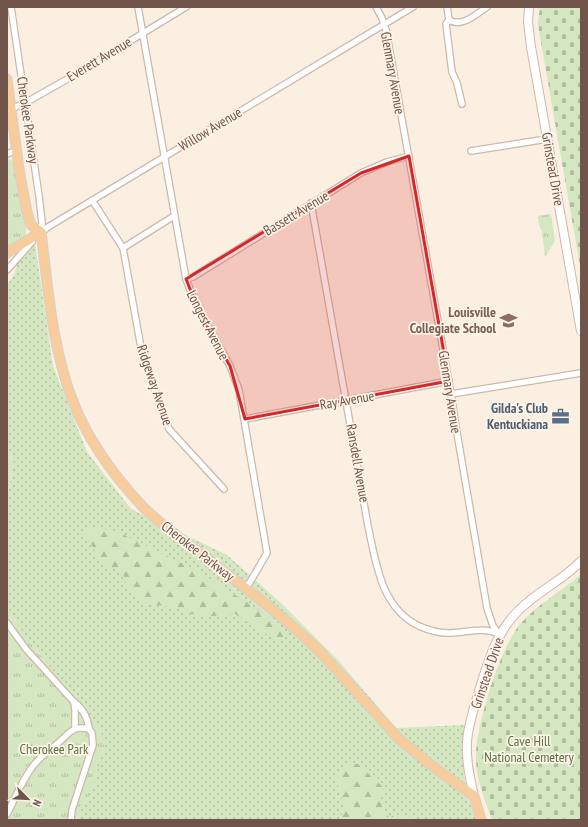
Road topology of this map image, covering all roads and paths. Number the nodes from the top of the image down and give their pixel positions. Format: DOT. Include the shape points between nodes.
graph roads {
  1 [pos="12,7"];
  2 [pos="138,7"];
  3 [pos="186,7"];
  4 [pos="376,7"];
  5 [pos="414,7"];
  6 [pos="447,7"];
  7 [pos="487,7"];
  8 [pos="529,7"];
  9 [pos="449,20"];
  10 [pos="384,24"];
  11 [pos="142,33"];
  12 [pos="7,79"];
  13 [pos="25,103"];
  14 [pos="462,104"];
  15 [pos="11,109"];
  16 [pos="10,125"];
  17 [pos="548,139"];
  18 [pos="17,150"];
  19 [pos="471,151"];
  20 [pos="7,154"];
  21 [pos="409,156"];
  22 [pos="164,157"];
  23 [pos="92,200"];
  24 [pos="311,203"];
  25 [pos="174,216"];
  26 [pos="41,232"];
  27 [pos="123,248"];
  28 [pos="7,253"];
  29 [pos="7,270"];
  30 [pos="186,279"];
  31 [pos="581,331"];
  32 [pos="581,373"];
  33 [pos="449,381"];
  34 [pos="451,394"];
  35 [pos="347,400"];
  36 [pos="245,419"];
  37 [pos="224,489"];
  38 [pos="581,561"];
  39 [pos="246,589"];
  40 [pos="7,623"];
  41 [pos="499,634"];
  42 [pos="74,702"];
  43 [pos="75,728"];
  44 [pos="89,729"];
  45 [pos="474,796"];
  46 [pos="7,814"];
  47 [pos="71,820"];
  48 [pos="482,820"];
  1 -- 13 [label="street, Cherokee Parkway"];
  2 -- 11 [label="street, Longest Avenue"];
  3 -- 11 [label="street, Everett Avenue"];
  4 -- 10 [label="street, Glenmary Avenue"];
  5 -- 10 [label="street, Willow Avenue"];
  6 -- 9 [label="street"];
  7 -- 9 [label="street" via="466,21 457,23"];
  8 -- 17 [label="main road, Grinstead Drive" via="531,47"];
  9 -- 14 [label="street" via="446,24 452,72"];
  10 -- 21 [label="street, Glenmary Avenue"];
  10 -- 22 [label="street, Willow Avenue"];
  11 -- 13 [label="street, Everett Avenue"];
  11 -- 22 [label="street, Longest Avenue"];
  12 -- 15 [label="main road, Cherokee Parkway"];
  13 -- 15 [label="street, Everett Avenue"];
  13 -- 26 [label="street, Cherokee Parkway" via="41,214"];
  15 -- 16 [label="main road, Cherokee Parkway"];
  16 -- 18 [label="main road, Cherokee Parkway"];
  17 -- 19 [label="street"];
  17 -- 31 [label="main road, Grinstead Drive"];
  18 -- 20 [label="street"];
  18 -- 26 [label="main road, Cherokee Parkway" via="27,212 31,225"];
  21 -- 24 [label="street, Bassett Avenue" via="373,167"];
  21 -- 33 [label="street, Glenmary Avenue"];
  22 -- 23 [label="street, Willow Avenue"];
  22 -- 25 [label="street, Longest Avenue"];
  23 -- 26 [label="street, Willow Avenue"];
  23 -- 27 [label="street, Ridgeway Avenue"];
  24 -- 30 [label="street, Bassett Avenue"];
  24 -- 35 [label="street, Ransdell Avenue"];
  25 -- 27 [label="street"];
  25 -- 30 [label="street, Longest Avenue"];
  26 -- 28 [label="main road, Willow Avenue"];
  26 -- 29 [label="street"];
  26 -- 39 [label="main road, Cherokee Parkway" via="53,320 63,369 72,400 99,451 144,508"];
  27 -- 37 [label="street, Ridgeway Avenue" via="142,353 169,429"];
  30 -- 36 [label="street, Longest Avenue" via="200,314 230,366 239,390"];
  32 -- 34 [label="street"];
  33 -- 34 [label="street, Glenmary Avenue"];
  33 -- 35 [label="street, Ray Avenue"];
  34 -- 41 [label="street, Glenmary Avenue" via="487,608"];
  35 -- 36 [label="street, Ray Avenue"];
  35 -- 41 [label="street, Ransdell Avenue" via="376,564 396,610 409,620 430,630 444,633 487,630"];
  36 -- 39 [label="street, Longest Avenue" via="267,553"];
  38 -- 41 [label="main road, Grinstead Drive" via="519,610"];
  39 -- 45 [label="main road, Cherokee Parkway" via="321,652 399,740"];
  40 -- 42 [label="street" via="26,649"];
  41 -- 45 [label="main road, Grinstead Drive" via="474,706 467,740 468,767"];
  42 -- 43 [label="street"];
  42 -- 44 [label="street" via="84,712"];
  43 -- 44 [label="street"];
  43 -- 46 [label="street" via="32,767"];
  44 -- 47 [label="street" via="93,744"];
  45 -- 48 [label="main road, Grinstead Drive"];
}
